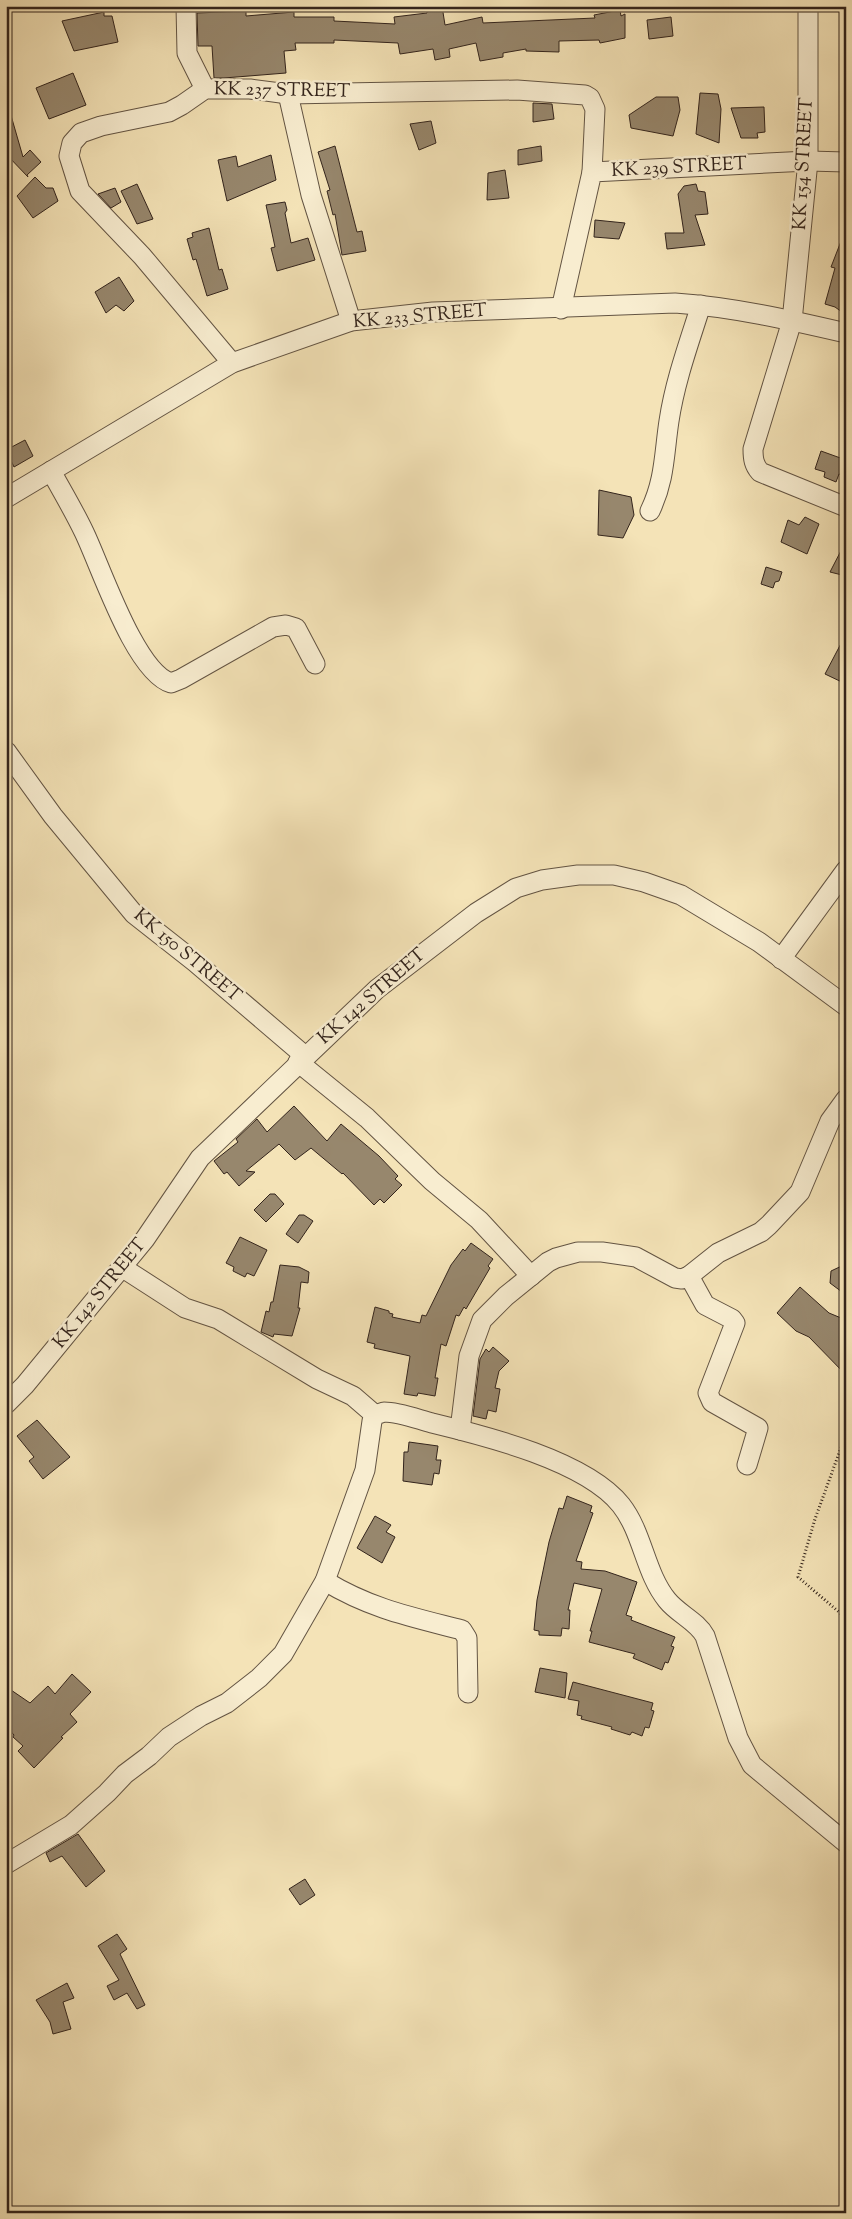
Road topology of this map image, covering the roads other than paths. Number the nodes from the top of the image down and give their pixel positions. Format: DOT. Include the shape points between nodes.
graph roads {
  1 [pos="186,6"];
  2 [pos="808,6"];
  3 [pos="205,89"];
  4 [pos="288,94"];
  5 [pos="808,161"];
  6 [pos="846,162"];
  7 [pos="592,172"];
  8 [pos="701,305"];
  9 [pos="561,308"];
  10 [pos="352,320"];
  11 [pos="792,321"];
  12 [pos="846,333"];
  13 [pos="232,363"];
  14 [pos="51,471"];
  15 [pos="6,498"];
  16 [pos="846,507"];
  17 [pos="650,511"];
  18 [pos="315,664"];
  19 [pos="6,751"];
  20 [pos="846,870"];
  21 [pos="781,959"];
  22 [pos="846,1006"];
  23 [pos="302,1059"];
  24 [pos="846,1099"];
  25 [pos="123,1268"];
  26 [pos="531,1276"];
  27 [pos="689,1276"];
  28 [pos="6,1404"];
  29 [pos="375,1415"];
  30 [pos="460,1430"];
  31 [pos="747,1465"];
  32 [pos="326,1581"];
  33 [pos="468,1693"];
  34 [pos="846,1843"];
  35 [pos="6,1864"];
  1 -- 3 [label="street" via="187,53"];
  2 -- 5 [label="street, KK 154 STREET"];
  3 -- 4 [label="street, KK 237 STREET" via="250,89"];
  3 -- 13 [label="street, KK 237 STREET" via="169,112 81,133 72,143 69,156 80,191 142,256"];
  4 -- 7 [label="street, KK 237 STREET" via="517,90 585,96 590,98 595,109"];
  4 -- 10 [label="street" via="311,195"];
  5 -- 6 [label="street, KK 239 STREET"];
  5 -- 7 [label="street, KK 239 STREET"];
  5 -- 11 [label="street, KK 154 STREET"];
  7 -- 9 [label="street, KK 239 STREET"];
  8 -- 9 [label="street, KK 233 STREET" via="675,303"];
  8 -- 11 [label="street, KK 233 STREET"];
  8 -- 17 [label="street" via="682,362 669,420 663,475"];
  9 -- 10 [label="street, KK 233 STREET" via="434,312"];
  10 -- 13 [label="street, KK 233 STREET"];
  11 -- 12 [label="street, KK 233 STREET"];
  11 -- 16 [label="street, KK 154 STREET" via="753,449 756,467 760,472"];
  13 -- 14 [label="street, KK 233 STREET"];
  14 -- 15 [label="street, KK 233 STREET"];
  14 -- 18 [label="street" via="84,532 126,629 148,665 163,680 171,683 181,679 273,627 286,625 296,628"];
  19 -- 23 [label="street, KK 150 STREET" via="53,816 134,914 195,962"];
  20 -- 21 [label="street"];
  21 -- 22 [label="street, KK 142 STREET"];
  21 -- 23 [label="street, KK 142 STREET" via="681,895 644,882 578,874 542,880 516,888 409,962"];
  23 -- 25 [label="street, KK 142 STREET" via="200,1158"];
  23 -- 26 [label="street, KK 150 STREET" via="432,1181 479,1220"];
  24 -- 27 [label="street" via="830,1121 800,1192 761,1232 718,1253"];
  25 -- 28 [label="street, KK 142 STREET"];
  25 -- 29 [label="street" via="185,1308 218,1319 317,1379 353,1396"];
  26 -- 27 [label="street" via="556,1258 578,1252 636,1258 675,1278"];
  26 -- 30 [label="street" via="482,1320 468,1356"];
  27 -- 31 [label="street" via="705,1305 735,1323 708,1393 712,1402 758,1428"];
  29 -- 30 [label="street" via="388,1412"];
  29 -- 32 [label="street" via="365,1470"];
  30 -- 34 [label="street" via="538,1453 590,1479 611,1494 630,1518 667,1600 705,1636 738,1738 752,1765"];
  32 -- 33 [label="street" via="372,1606 462,1630 467,1638"];
  32 -- 35 [label="street" via="283,1654 259,1678 227,1703 169,1737 70,1825"];
}
